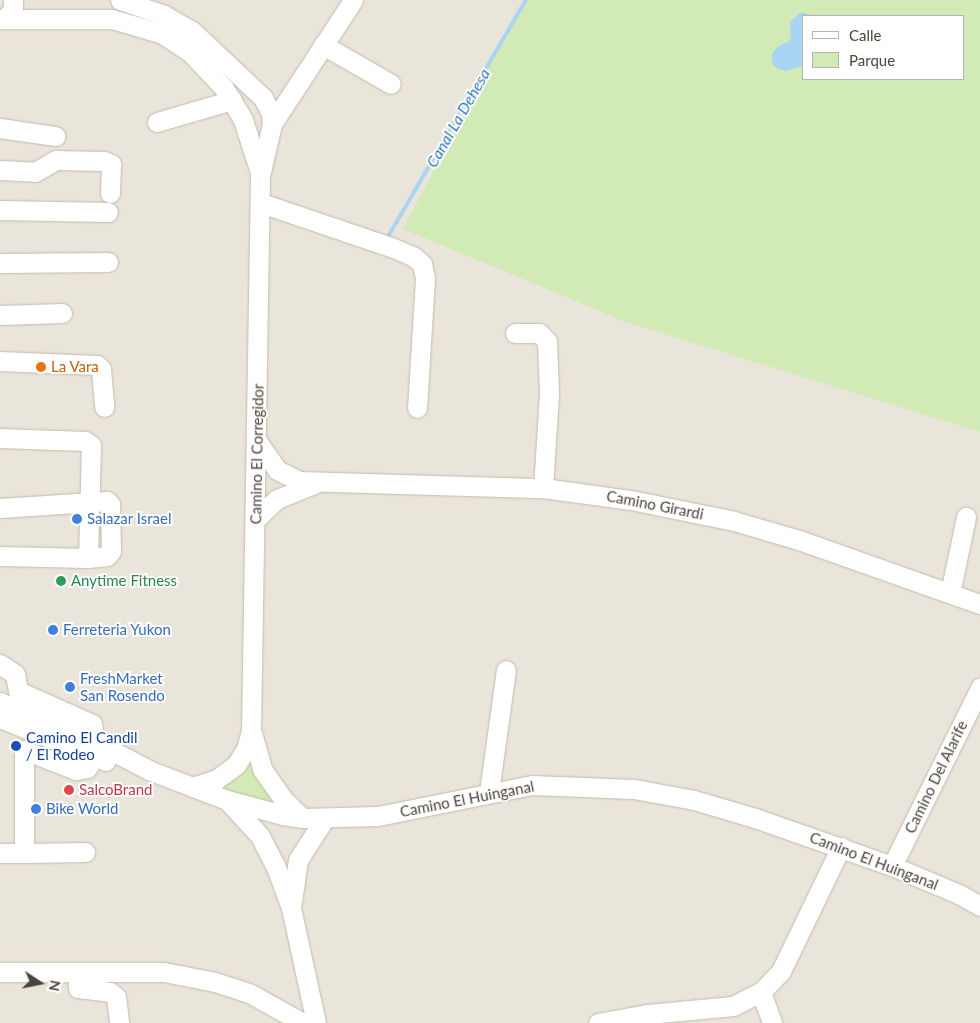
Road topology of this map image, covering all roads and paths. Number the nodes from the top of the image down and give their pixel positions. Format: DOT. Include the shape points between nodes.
graph roads {
  1 [pos="13,0"];
  2 [pos="120,0"];
  3 [pos="353,0"];
  4 [pos="3,18"];
  5 [pos="323,45"];
  6 [pos="247,82"];
  7 [pos="391,84"];
  8 [pos="295,85"];
  9 [pos="232,100"];
  10 [pos="157,122"];
  11 [pos="272,124"];
  12 [pos="0,128"];
  13 [pos="55,136"];
  14 [pos="0,170"];
  15 [pos="260,176"];
  16 [pos="110,193"];
  17 [pos="261,203"];
  18 [pos="0,210"];
  19 [pos="108,212"];
  20 [pos="108,262"];
  21 [pos="0,263"];
  22 [pos="62,313"];
  23 [pos="0,315"];
  24 [pos="515,333"];
  25 [pos="0,361"];
  26 [pos="104,407"];
  27 [pos="417,408"];
  28 [pos="0,438"];
  29 [pos="257,441"];
  30 [pos="315,484"];
  31 [pos="543,488"];
  32 [pos="90,502"];
  33 [pos="0,508"];
  34 [pos="966,516"];
  35 [pos="255,520"];
  36 [pos="0,556"];
  37 [pos="950,593"];
  38 [pos="980,604"];
  39 [pos="0,664"];
  40 [pos="506,670"];
  41 [pos="980,688"];
  42 [pos="0,702"];
  43 [pos="45,712"];
  44 [pos="0,718"];
  45 [pos="251,732"];
  46 [pos="95,749"];
  47 [pos="236,765"];
  48 [pos="262,769"];
  49 [pos="192,786"];
  50 [pos="489,792"];
  51 [pos="227,800"];
  52 [pos="302,818"];
  53 [pos="325,818"];
  54 [pos="841,847"];
  55 [pos="85,852"];
  56 [pos="0,853"];
  57 [pos="24,853"];
  58 [pos="270,853"];
  59 [pos="298,860"];
  60 [pos="892,866"];
  61 [pos="980,906"];
  62 [pos="291,908"];
  63 [pos="0,972"];
  64 [pos="77,972"];
  65 [pos="761,992"];
  66 [pos="119,1023"];
  67 [pos="303,1023"];
  68 [pos="316,1023"];
  69 [pos="598,1023"];
  70 [pos="772,1023"];
  1 -- 4 [label="street, Camino El Corregidor" via="13,10"];
  2 -- 6 [label="street" via="164,15 185,27"];
  3 -- 5 [label="street, Camino El Corregidor"];
  4 -- 9 [label="street, Camino El Corregidor" via="88,16 148,28 191,53"];
  5 -- 7 [label="street"];
  5 -- 8 [label="street, Camino El Corregidor"];
  6 -- 8 [label="street" via="272,90"];
  6 -- 11 [label="street" via="267,105"];
  8 -- 11 [label="street, Camino El Corregidor"];
  9 -- 10 [label="street"];
  9 -- 15 [label="street, Camino El Corregidor" via="251,141"];
  11 -- 15 [label="street, Camino El Corregidor"];
  12 -- 13 [label="street"];
  14 -- 16 [label="street" via="35,172 56,160 104,161 111,164"];
  15 -- 17 [label="street, Camino El Corregidor"];
  17 -- 27 [label="street" via="391,247 422,264 425,278"];
  17 -- 29 [label="street, Camino El Corregidor"];
  18 -- 19 [label="street"];
  20 -- 21 [label="street"];
  22 -- 23 [label="street"];
  24 -- 31 [label="street" via="539,333 547,341 549,393"];
  25 -- 26 [label="street" via="97,365 101,369"];
  28 -- 32 [label="street" via="88,442 91,445"];
  29 -- 30 [label="street, Camino Girardi" via="284,474"];
  29 -- 35 [label="street, Camino El Corregidor"];
  30 -- 31 [label="street, Camino Girardi"];
  30 -- 35 [label="street, Camino Girardi" via="277,500"];
  31 -- 37 [label="street, Camino Girardi" via="631,500 734,521 799,540"];
  32 -- 33 [label="street"];
  32 -- 36 [label="street" via="107,501 110,504 111,551 107,556"];
  34 -- 37 [label="street"];
  35 -- 45 [label="street, Camino El Corregidor"];
  37 -- 38 [label="street, Camino Girardi"];
  39 -- 43 [label="street" via="15,674 18,691"];
  40 -- 50 [label="street"];
  41 -- 60 [label="street, Camino Del Alarife"];
  42 -- 43 [label="street, Camino El Huinganal"];
  43 -- 46 [label="street, Camino El Huinganal"];
  44 -- 46 [label="street, Camino El Huinganal"];
  45 -- 47 [label="street, Camino El Corregidor" via="246,750"];
  45 -- 48 [label="street, Camino El Corregidor"];
  46 -- 49 [label="street, Camino El Huinganal"];
  46 -- 57 [label="street" via="87,768 76,770 24,750"];
  47 -- 48 [label="street" via="248,761"];
  47 -- 49 [label="street, Camino El Corregidor" via="217,779"];
  48 -- 52 [label="street, Camino El Corregidor" via="282,798"];
  49 -- 51 [label="street, Camino El Huinganal"];
  50 -- 53 [label="street, Camino El Huinganal" via="378,816"];
  50 -- 54 [label="street, Camino El Huinganal" via="558,784 660,793 725,808"];
  51 -- 52 [label="street, Camino El Huinganal"];
  51 -- 58 [label="street" via="248,821"];
  52 -- 53 [label="street, Camino El Huinganal"];
  53 -- 59 [label="street"];
  54 -- 60 [label="street, Camino El Huinganal"];
  54 -- 65 [label="street" via="781,971"];
  55 -- 57 [label="street"];
  56 -- 57 [label="street"];
  58 -- 59 [label="street" via="283,863"];
  58 -- 62 [label="street"];
  59 -- 62 [label="street"];
  60 -- 61 [label="street, Camino El Huinganal"];
  62 -- 68 [label="street"];
  63 -- 64 [label="street"];
  64 -- 66 [label="street" via="78,988 110,992 116,998"];
  64 -- 67 [label="street" via="164,972 215,982 252,994"];
  65 -- 69 [label="street" via="733,1006 648,1014"];
  65 -- 70 [label="street"];
}
